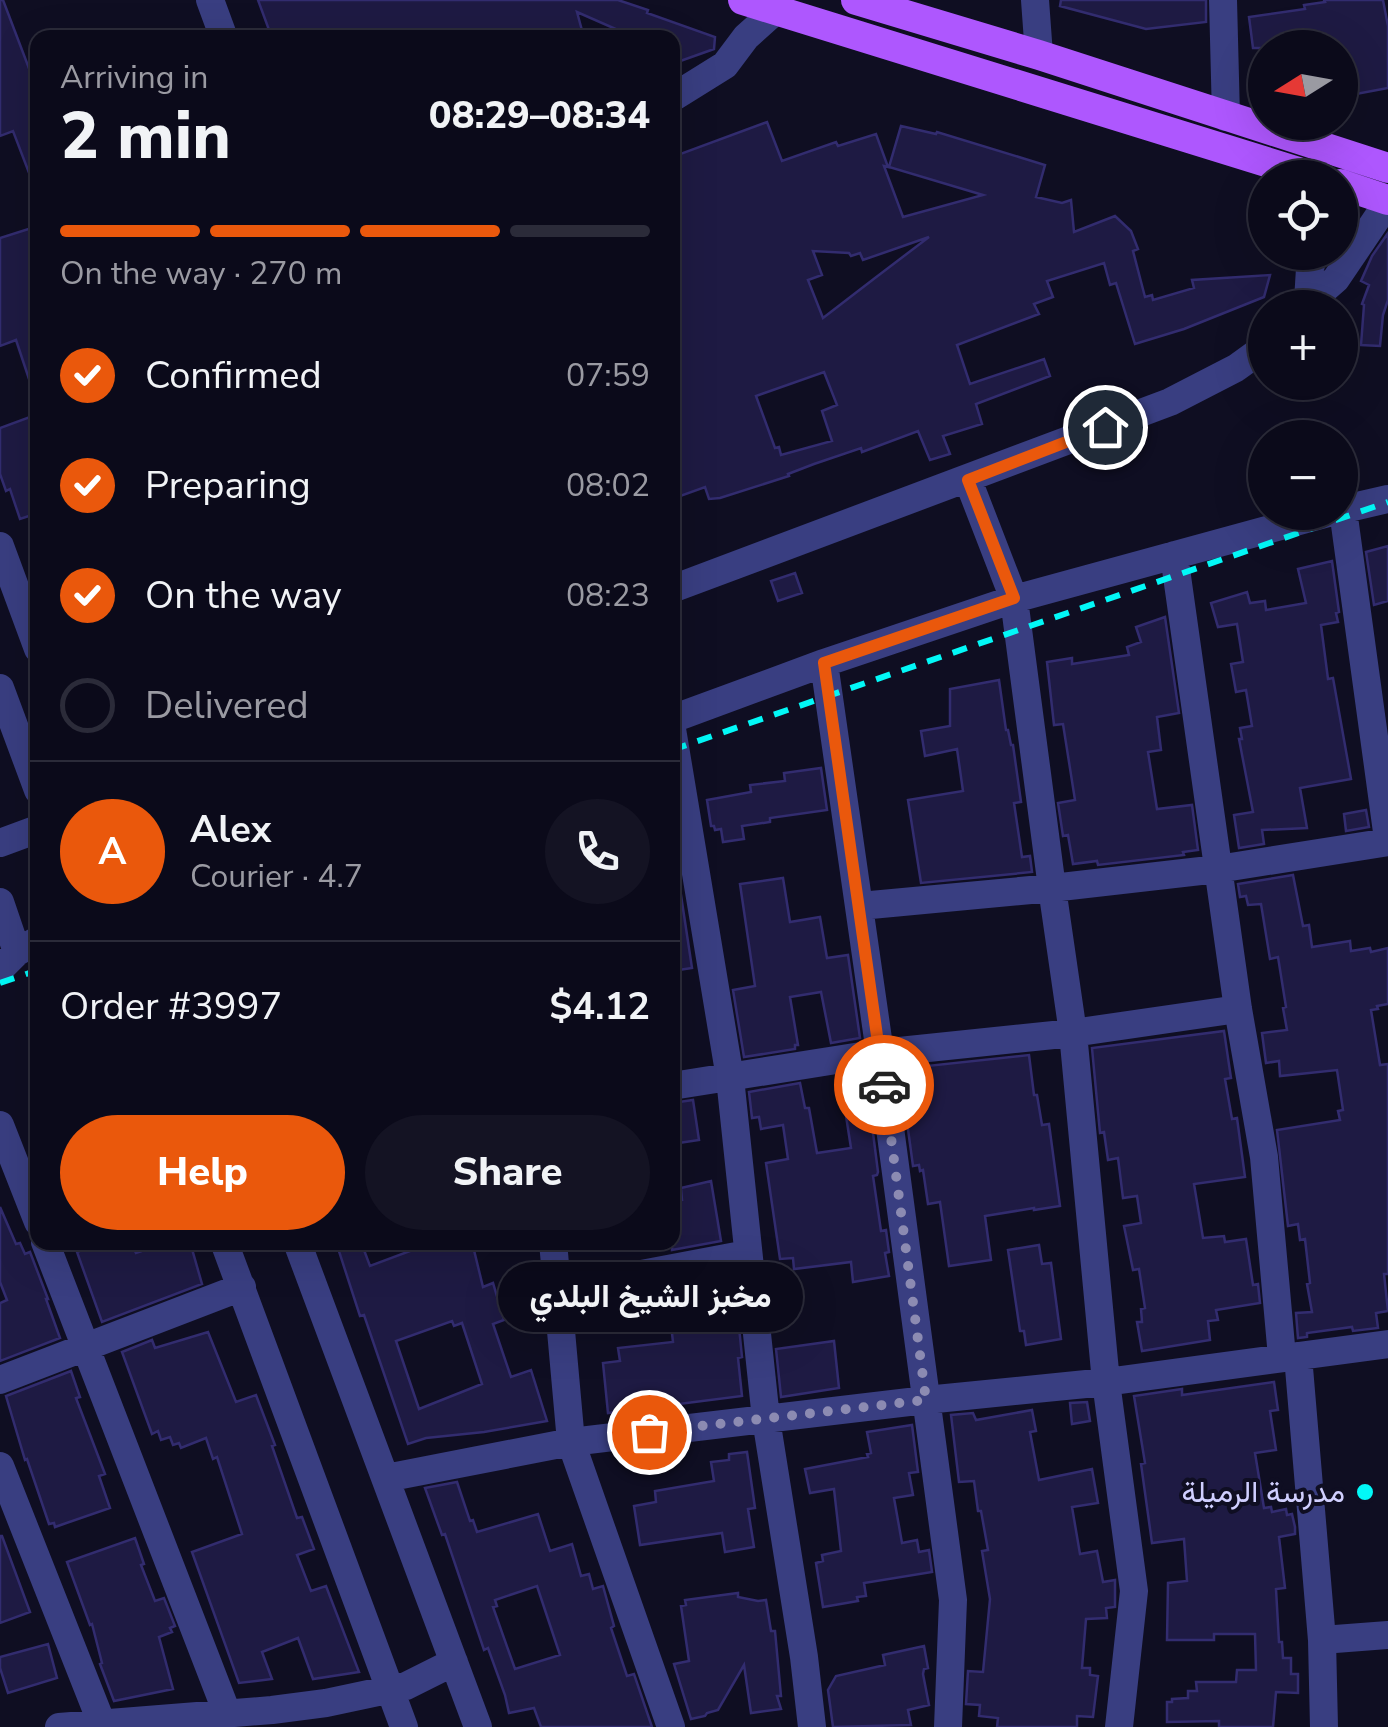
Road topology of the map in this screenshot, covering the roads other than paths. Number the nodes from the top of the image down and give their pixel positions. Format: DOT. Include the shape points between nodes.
graph roads {
  1 [pos="210,0"];
  2 [pos="743,0"];
  3 [pos="856,0"];
  4 [pos="1035,0"];
  5 [pos="1223,0"];
  6 [pos="776,10"];
  7 [pos="221,30"];
  8 [pos="1039,55"];
  9 [pos="680,93"];
  10 [pos="1226,117"];
  11 [pos="1350,155"];
  12 [pos="1348,160"];
  13 [pos="1248,163"];
  14 [pos="1388,168"];
  15 [pos="1358,190"];
  16 [pos="1388,201"];
  17 [pos="1322,290"];
  18 [pos="1248,359"];
  19 [pos="968,480"];
  20 [pos="1388,499"];
  21 [pos="1358,506"];
  22 [pos="1267,530"];
  23 [pos="1341,530"];
  24 [pos="0,546"];
  25 [pos="1174,555"];
  26 [pos="680,587"];
  27 [pos="1014,598"];
  28 [pos="30,627"];
  29 [pos="824,663"];
  30 [pos="0,688"];
  31 [pos="680,716"];
  32 [pos="30,769"];
  33 [pos="680,777"];
  34 [pos="30,832"];
  35 [pos="1388,841"];
  36 [pos="0,844"];
  37 [pos="1218,869"];
  38 [pos="1052,888"];
  39 [pos="0,902"];
  40 [pos="860,906"];
  41 [pos="18,954"];
  42 [pos="1238,1009"];
  43 [pos="1073,1033"];
  44 [pos="880,1053"];
  45 [pos="730,1078"];
  46 [pos="680,1085"];
  47 [pos="0,1125"];
  48 [pos="30,1202"];
  49 [pos="48,1250"];
  50 [pos="227,1250"];
  51 [pos="300,1250"];
  52 [pos="554,1250"];
  53 [pos="747,1254"];
  54 [pos="242,1288"];
  55 [pos="557,1290"];
  56 [pos="1388,1344"];
  57 [pos="86,1347"];
  58 [pos="1290,1357"];
  59 [pos="0,1380"];
  60 [pos="1106,1382"];
  61 [pos="926,1400"];
  62 [pos="766,1419"];
  63 [pos="570,1442"];
  64 [pos="0,1466"];
  65 [pos="386,1478"];
  66 [pos="1388,1635"];
  67 [pos="1322,1640"];
  68 [pos="454,1662"];
  69 [pos="391,1690"];
  70 [pos="227,1713"];
  71 [pos="275,1718"];
  72 [pos="170,1723"];
  73 [pos="102,1724"];
  74 [pos="59,1727"];
  75 [pos="404,1727"];
  76 [pos="478,1727"];
  77 [pos="671,1727"];
  78 [pos="812,1727"];
  79 [pos="948,1727"];
  80 [pos="1119,1727"];
  81 [pos="1324,1727"];
  1 -- 7 [label="street"];
  2 -- 6 [label="main road"];
  3 -- 8 [label="main road"];
  4 -- 8 [label="street"];
  5 -- 10 [label="street"];
  6 -- 9 [label="street" via="725,65"];
  6 -- 13 [label="main road"];
  8 -- 10 [label="main road"];
  10 -- 11 [label="main road"];
  11 -- 12 [label="street"];
  11 -- 14 [label="main road"];
  15 -- 16 [label="main road"];
  16 -- 17 [label="street"];
  18 -- 19 [label="street" via="1170,402"];
  19 -- 26 [label="street"];
  19 -- 27 [label="street"];
  20 -- 21 [label="street"];
  22 -- 25 [label="street"];
  23 -- 35 [label="street"];
  24 -- 28 [label="street"];
  25 -- 27 [label="street"];
  25 -- 37 [label="street"];
  27 -- 29 [label="street"];
  27 -- 38 [label="street"];
  29 -- 31 [label="street"];
  29 -- 40 [label="street"];
  30 -- 32 [label="street"];
  33 -- 45 [label="street"];
  34 -- 36 [label="street"];
  35 -- 37 [label="street"];
  37 -- 38 [label="street"];
  37 -- 42 [label="street"];
  38 -- 40 [label="street"];
  38 -- 43 [label="street"];
  39 -- 41 [label="street"];
  40 -- 44 [label="street"];
  42 -- 43 [label="street"];
  42 -- 58 [label="street"];
  43 -- 44 [label="street"];
  43 -- 60 [label="street"];
  44 -- 45 [label="street"];
  44 -- 61 [label="street"];
  45 -- 46 [label="street"];
  45 -- 53 [label="street"];
  47 -- 48 [label="street"];
  49 -- 57 [label="street"];
  50 -- 54 [label="street"];
  51 -- 65 [label="street"];
  52 -- 55 [label="street"];
  53 -- 55 [label="street"];
  53 -- 62 [label="street"];
  54 -- 57 [label="street"];
  54 -- 69 [label="street"];
  55 -- 63 [label="street"];
  56 -- 58 [label="street"];
  57 -- 59 [label="street"];
  57 -- 70 [label="street"];
  58 -- 60 [label="street"];
  58 -- 67 [label="street"];
  60 -- 61 [label="street"];
  60 -- 80 [label="street" via="1134,1591"];
  61 -- 62 [label="street"];
  61 -- 79 [label="street" via="953,1600"];
  62 -- 63 [label="street"];
  62 -- 78 [label="street"];
  63 -- 65 [label="street"];
  63 -- 77 [label="street"];
  64 -- 73 [label="street"];
  65 -- 68 [label="street"];
  66 -- 67 [label="street"];
  67 -- 81 [label="street"];
  68 -- 69 [label="street"];
  68 -- 76 [label="street"];
  69 -- 71 [label="street"];
  69 -- 75 [label="street"];
  70 -- 71 [label="street"];
  70 -- 72 [label="street"];
  72 -- 73 [label="street"];
  73 -- 74 [label="street"];
}
